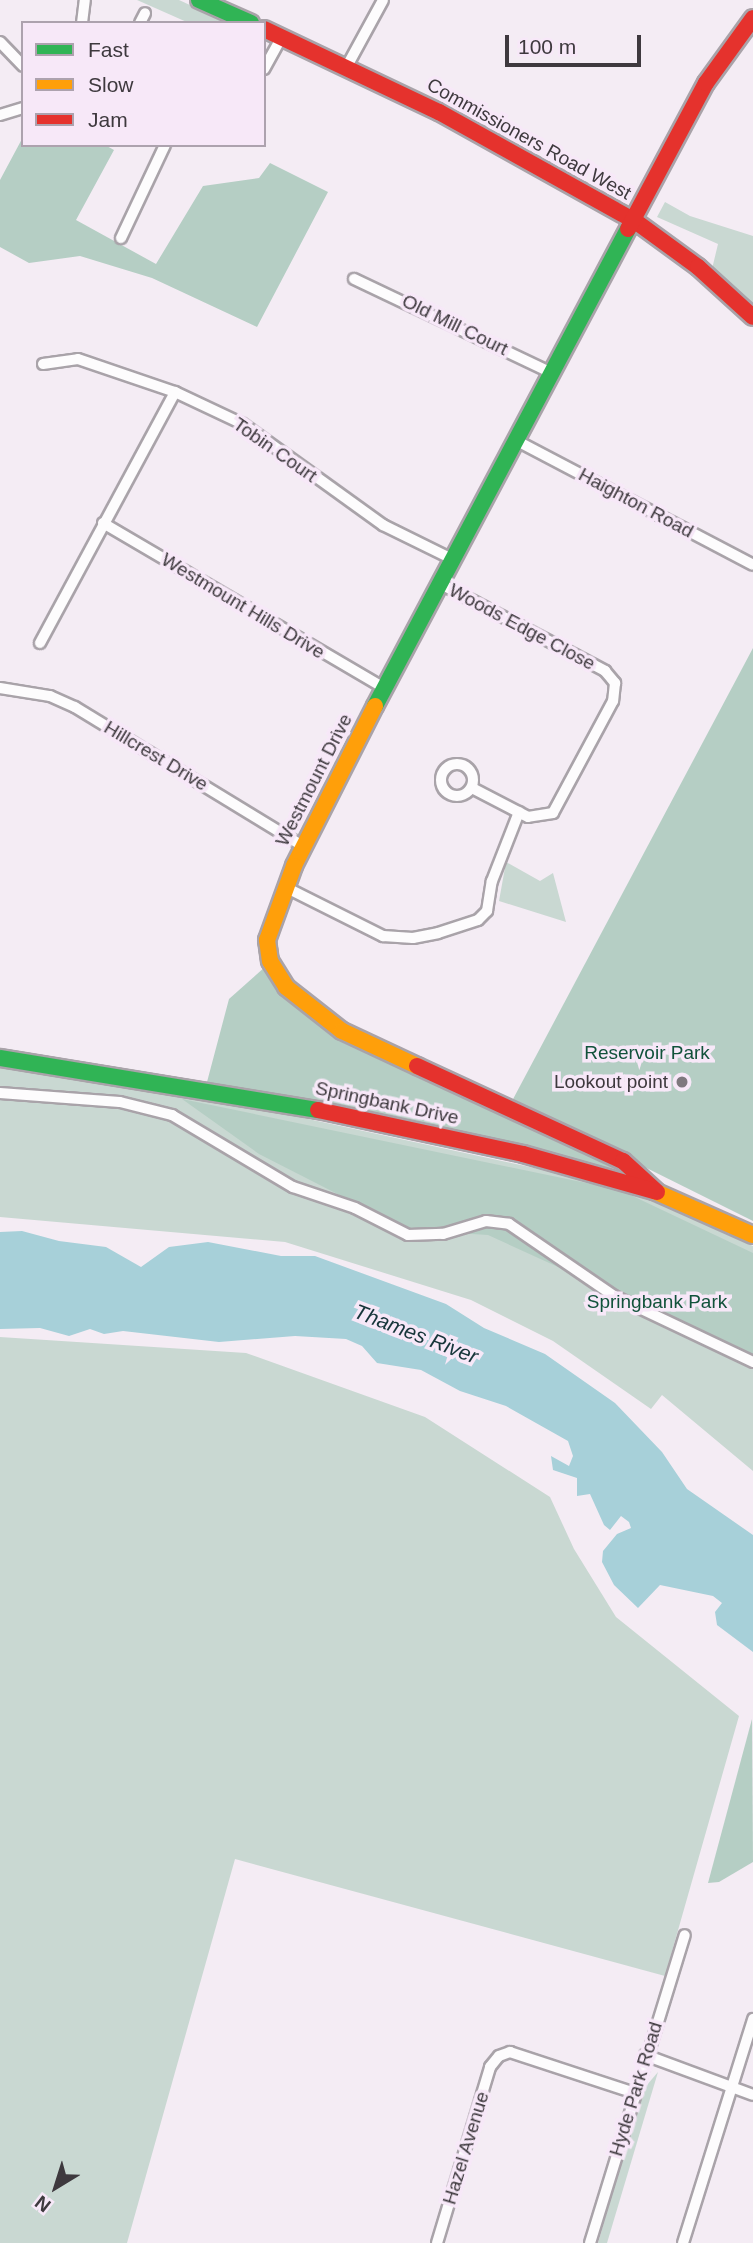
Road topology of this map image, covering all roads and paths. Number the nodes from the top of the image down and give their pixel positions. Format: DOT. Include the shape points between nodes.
graph roads {
  1 [pos="85,0"];
  2 [pos="199,0"];
  3 [pos="383,0"];
  4 [pos="753,18"];
  5 [pos="82,21"];
  6 [pos="246,21"];
  7 [pos="266,30"];
  8 [pos="282,37"];
  9 [pos="0,42"];
  10 [pos="21,64"];
  11 [pos="266,65"];
  12 [pos="346,68"];
  13 [pos="21,109"];
  14 [pos="0,115"];
  15 [pos="164,147"];
  16 [pos="635,221"];
  17 [pos="121,238"];
  18 [pos="354,279"];
  19 [pos="753,317"];
  20 [pos="43,364"];
  21 [pos="555,374"];
  22 [pos="175,392"];
  23 [pos="519,442"];
  24 [pos="103,523"];
  25 [pos="454,560"];
  26 [pos="753,565"];
  27 [pos="441,583"];
  28 [pos="40,643"];
  29 [pos="0,688"];
  30 [pos="384,688"];
  31 [pos="472,788"];
  32 [pos="519,812"];
  33 [pos="304,847"];
  34 [pos="285,887"];
  35 [pos="0,1058"];
  36 [pos="0,1093"];
  37 [pos="657,1192"];
  38 [pos="753,1235"];
  39 [pos="753,1362"];
  40 [pos="685,1935"];
  41 [pos="753,2019"];
  42 [pos="646,2055"];
  43 [pos="730,2088"];
  44 [pos="635,2092"];
  45 [pos="753,2095"];
  46 [pos="437,2243"];
  47 [pos="590,2243"];
  48 [pos="683,2243"];
  1 -- 5 [label="street"];
  2 -- 6 [label="street"];
  3 -- 12 [label="street"];
  4 -- 16 [label="street, Westmount Drive" via="706,83"];
  7 -- 8 [label="street, Commissioners Road West"];
  8 -- 11 [label="street"];
  8 -- 12 [label="street, Commissioners Road West"];
  9 -- 10 [label="street"];
  12 -- 16 [label="street, Commissioners Road West" via="439,112"];
  13 -- 14 [label="street"];
  15 -- 17 [label="street"];
  16 -- 19 [label="street, Commissioners Road West" via="698,267"];
  16 -- 21 [label="street, Westmount Drive"];
  18 -- 21 [label="street, Old Mill Court"];
  20 -- 22 [label="street, Tobin Court" via="78,359"];
  21 -- 23 [label="street, Westmount Drive"];
  22 -- 24 [label="street"];
  22 -- 25 [label="street, Tobin Court" via="243,424 383,525"];
  23 -- 25 [label="street, Westmount Drive"];
  23 -- 26 [label="street, Haighton Road"];
  24 -- 28 [label="street"];
  24 -- 30 [label="street, Westmount Hills Drive"];
  25 -- 27 [label="street, Westmount Drive"];
  27 -- 30 [label="street, Westmount Drive"];
  27 -- 32 [label="street, Woods Edge Close" via="606,671 615,683 613,701 552,813 541,818"];
  29 -- 33 [label="street, Hillcrest Drive" via="50,696 75,706"];
  30 -- 33 [label="street, Westmount Drive"];
  31 -- 32 [label="street, Woods Edge Close"];
  32 -- 34 [label="street" via="492,881 487,911 478,920 438,933 413,938 383,936"];
  33 -- 34 [label="street, Westmount Drive"];
  34 -- 37 [label="street, Westmount Drive" via="267,940 270,961 286,987 314,1012 342,1031 623,1161"];
  35 -- 37 [label="street, Springbank Drive" via="331,1112 523,1154"];
  36 -- 39 [label="street" via="120,1102 172,1115 293,1187 355,1208 408,1235 443,1234 486,1221 509,1224 614,1296"];
  37 -- 38 [label="street, Springbank Drive"];
  40 -- 42 [label="street, Hyde Park Road"];
  41 -- 43 [label="street"];
  42 -- 43 [label="street"];
  42 -- 44 [label="street, Hyde Park Road"];
  43 -- 45 [label="street"];
  43 -- 48 [label="street"];
  44 -- 46 [label="street, Hazel Avenue" via="510,2052 499,2056 490,2067"];
  44 -- 47 [label="street, Hyde Park Road"];
}
